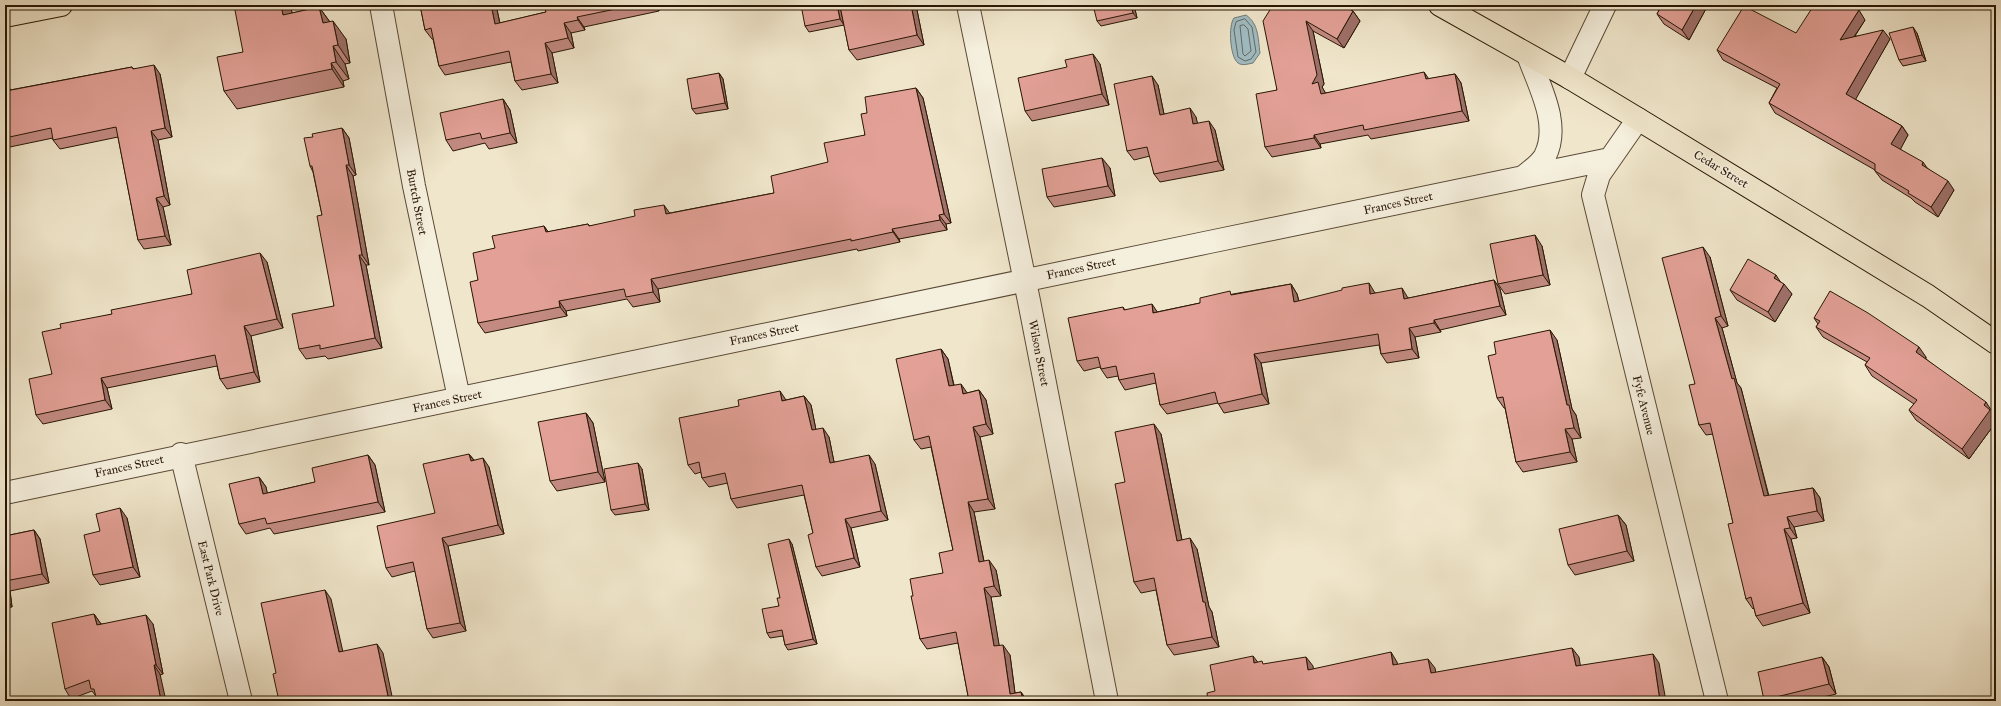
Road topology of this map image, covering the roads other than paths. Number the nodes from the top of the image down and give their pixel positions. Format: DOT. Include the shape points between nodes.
graph roads {
  1 [pos="61,5"];
  2 [pos="381,5"];
  3 [pos="968,5"];
  4 [pos="1440,5"];
  5 [pos="1605,5"];
  6 [pos="5,16"];
  7 [pos="1528,55"];
  8 [pos="1570,78"];
  9 [pos="1638,119"];
  10 [pos="1610,159"];
  11 [pos="1523,177"];
  12 [pos="1024,280"];
  13 [pos="1996,343"];
  14 [pos="459,398"];
  15 [pos="181,454"];
  16 [pos="5,493"];
  17 [pos="241,701"];
  18 [pos="1106,701"];
  19 [pos="1717,701"];
  1 -- 6 [label="main road"];
  2 -- 14 [label="street, Burtch Street" via="414,186"];
  3 -- 12 [label="street, Wilson Street"];
  4 -- 7 [label="main road, Cedar Street"];
  5 -- 8 [label="street"];
  7 -- 8 [label="main road, Cedar Street"];
  7 -- 11 [label="street" via="1549,114 1550,125 1545,156"];
  8 -- 9 [label="main road, Cedar Street"];
  9 -- 10 [label="street, Fyfe Avenue"];
  9 -- 13 [label="main road, Cedar Street" via="1928,296"];
  10 -- 11 [label="street, Frances Street"];
  10 -- 19 [label="street, Fyfe Avenue" via="1599,175 1593,195"];
  11 -- 12 [label="street, Frances Street"];
  12 -- 14 [label="street, Frances Street"];
  12 -- 18 [label="street, Wilson Street"];
  14 -- 15 [label="street, Frances Street"];
  15 -- 16 [label="street, Frances Street"];
  15 -- 17 [label="street, East Park Drive"];
}
